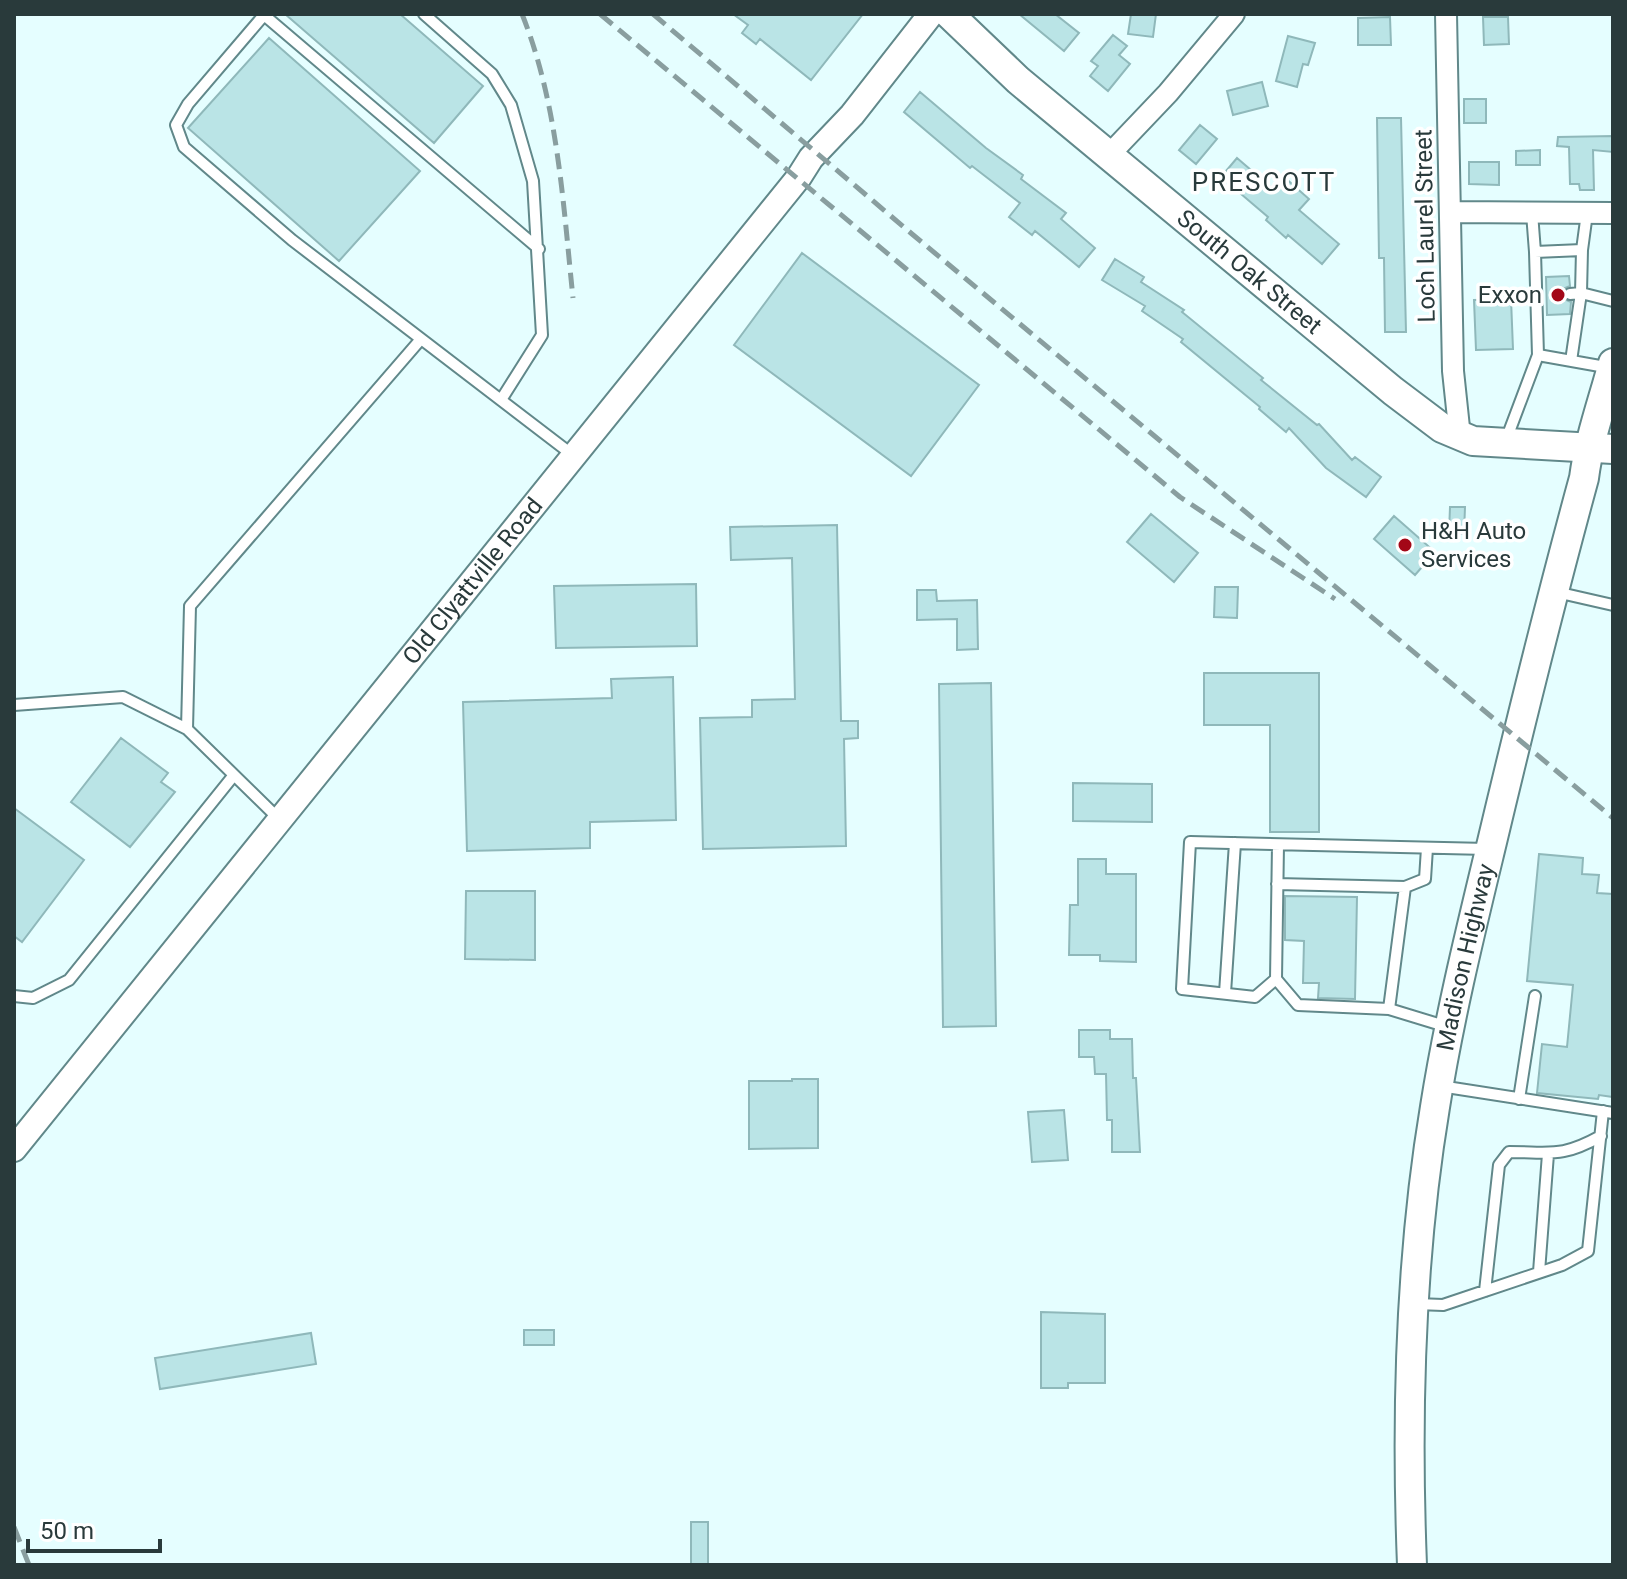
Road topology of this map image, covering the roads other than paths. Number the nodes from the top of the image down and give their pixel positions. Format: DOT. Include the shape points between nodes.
graph roads {
  1 [pos="424,14"];
  2 [pos="931,14"];
  3 [pos="949,14"];
  4 [pos="1234,14"];
  5 [pos="1446,14"];
  6 [pos="263,15"];
  7 [pos="1109,155"];
  8 [pos="1451,212"];
  9 [pos="1532,213"];
  10 [pos="1587,213"];
  11 [pos="1613,213"];
  12 [pos="539,249"];
  13 [pos="1582,250"];
  14 [pos="1535,252"];
  15 [pos="1576,293"];
  16 [pos="1613,301"];
  17 [pos="421,339"];
  18 [pos="1538,355"];
  19 [pos="1571,361"];
  20 [pos="1612,366"];
  21 [pos="501,400"];
  22 [pos="1460,437"];
  23 [pos="1504,443"];
  24 [pos="1600,448"];
  25 [pos="575,457"];
  26 [pos="1554,592"];
  27 [pos="1613,605"];
  28 [pos="14,705"];
  29 [pos="187,729"];
  30 [pos="234,775"];
  31 [pos="280,820"];
  32 [pos="1235,843"];
  33 [pos="1278,845"];
  34 [pos="1427,848"];
  35 [pos="1491,849"];
  36 [pos="1277,884"];
  37 [pos="1405,887"];
  38 [pos="1276,979"];
  39 [pos="1225,993"];
  40 [pos="14,996"];
  41 [pos="1535,996"];
  42 [pos="1389,1009"];
  43 [pos="1450,1028"];
  44 [pos="1438,1086"];
  45 [pos="1519,1099"];
  46 [pos="1608,1112"];
  47 [pos="1601,1136"];
  48 [pos="14,1149"];
  49 [pos="1548,1154"];
  50 [pos="1539,1272"];
  51 [pos="1485,1291"];
  52 [pos="1415,1304"];
  53 [pos="1412,1565"];
  1 -- 12 [label="lane" via="492,74 511,105 533,181"];
  2 -- 25 [label="street, Old Clyattville Road"];
  3 -- 7 [label="main road, South Oak Street"];
  4 -- 7 [label="street"];
  5 -- 8 [label="street, Loch Laurel Street"];
  6 -- 12 [label="lane"];
  6 -- 17 [label="lane" via="188,104 176,125 184,147 292,240"];
  7 -- 22 [label="main road, South Oak Street" via="1393,391"];
  8 -- 9 [label="street"];
  8 -- 22 [label="street, Loch Laurel Street" via="1453,371"];
  9 -- 10 [label="street"];
  9 -- 14 [label="lane"];
  10 -- 11 [label="street"];
  10 -- 13 [label="lane"];
  12 -- 21 [label="lane" via="542,335"];
  13 -- 14 [label="lane"];
  13 -- 15 [label="lane"];
  14 -- 18 [label="lane" via="1541,296"];
  15 -- 16 [label="lane"];
  15 -- 19 [label="lane"];
  17 -- 21 [label="lane"];
  17 -- 29 [label="lane" via="190,606"];
  18 -- 19 [label="lane"];
  18 -- 23 [label="lane"];
  19 -- 20 [label="lane"];
  20 -- 24 [label="main road, Madison Highway" via="1597,425"];
  21 -- 25 [label="lane"];
  22 -- 23 [label="main road, South Oak Street"];
  23 -- 24 [label="main road, South Oak Street"];
  24 -- 26 [label="main road, Madison Highway" via="1584,478"];
  25 -- 31 [label="street, Old Clyattville Road"];
  26 -- 27 [label="lane"];
  26 -- 35 [label="main road, Madison Highway"];
  28 -- 29 [label="lane" via="123,697"];
  29 -- 30 [label="lane"];
  30 -- 31 [label="lane"];
  30 -- 40 [label="lane" via="69,980 33,998"];
  31 -- 48 [label="street, Old Clyattville Road"];
  32 -- 33 [label="lane"];
  32 -- 39 [label="lane"];
  32 -- 39 [label="lane" via="1190,842 1182,989"];
  33 -- 34 [label="lane"];
  33 -- 36 [label="lane"];
  34 -- 35 [label="lane"];
  34 -- 37 [label="lane" via="1425,879"];
  35 -- 43 [label="main road, Madison Highway"];
  36 -- 37 [label="lane"];
  36 -- 38 [label="lane"];
  37 -- 42 [label="lane"];
  38 -- 39 [label="lane" via="1255,997"];
  38 -- 42 [label="lane" via="1298,1005"];
  41 -- 45 [label="lane"];
  42 -- 43 [label="lane"];
  43 -- 44 [label="main road, Madison Highway"];
  44 -- 45 [label="lane"];
  44 -- 52 [label="main road, Madison Highway"];
  45 -- 46 [label="lane"];
  46 -- 47 [label="lane"];
  47 -- 49 [label="lane" via="1575,1151"];
  47 -- 50 [label="lane" via="1588,1251"];
  49 -- 50 [label="lane"];
  49 -- 51 [label="lane" via="1509,1152 1499,1165"];
  50 -- 51 [label="lane"];
  51 -- 52 [label="lane" via="1443,1305"];
  52 -- 53 [label="main road, Madison Highway" via="1409,1424"];
}
